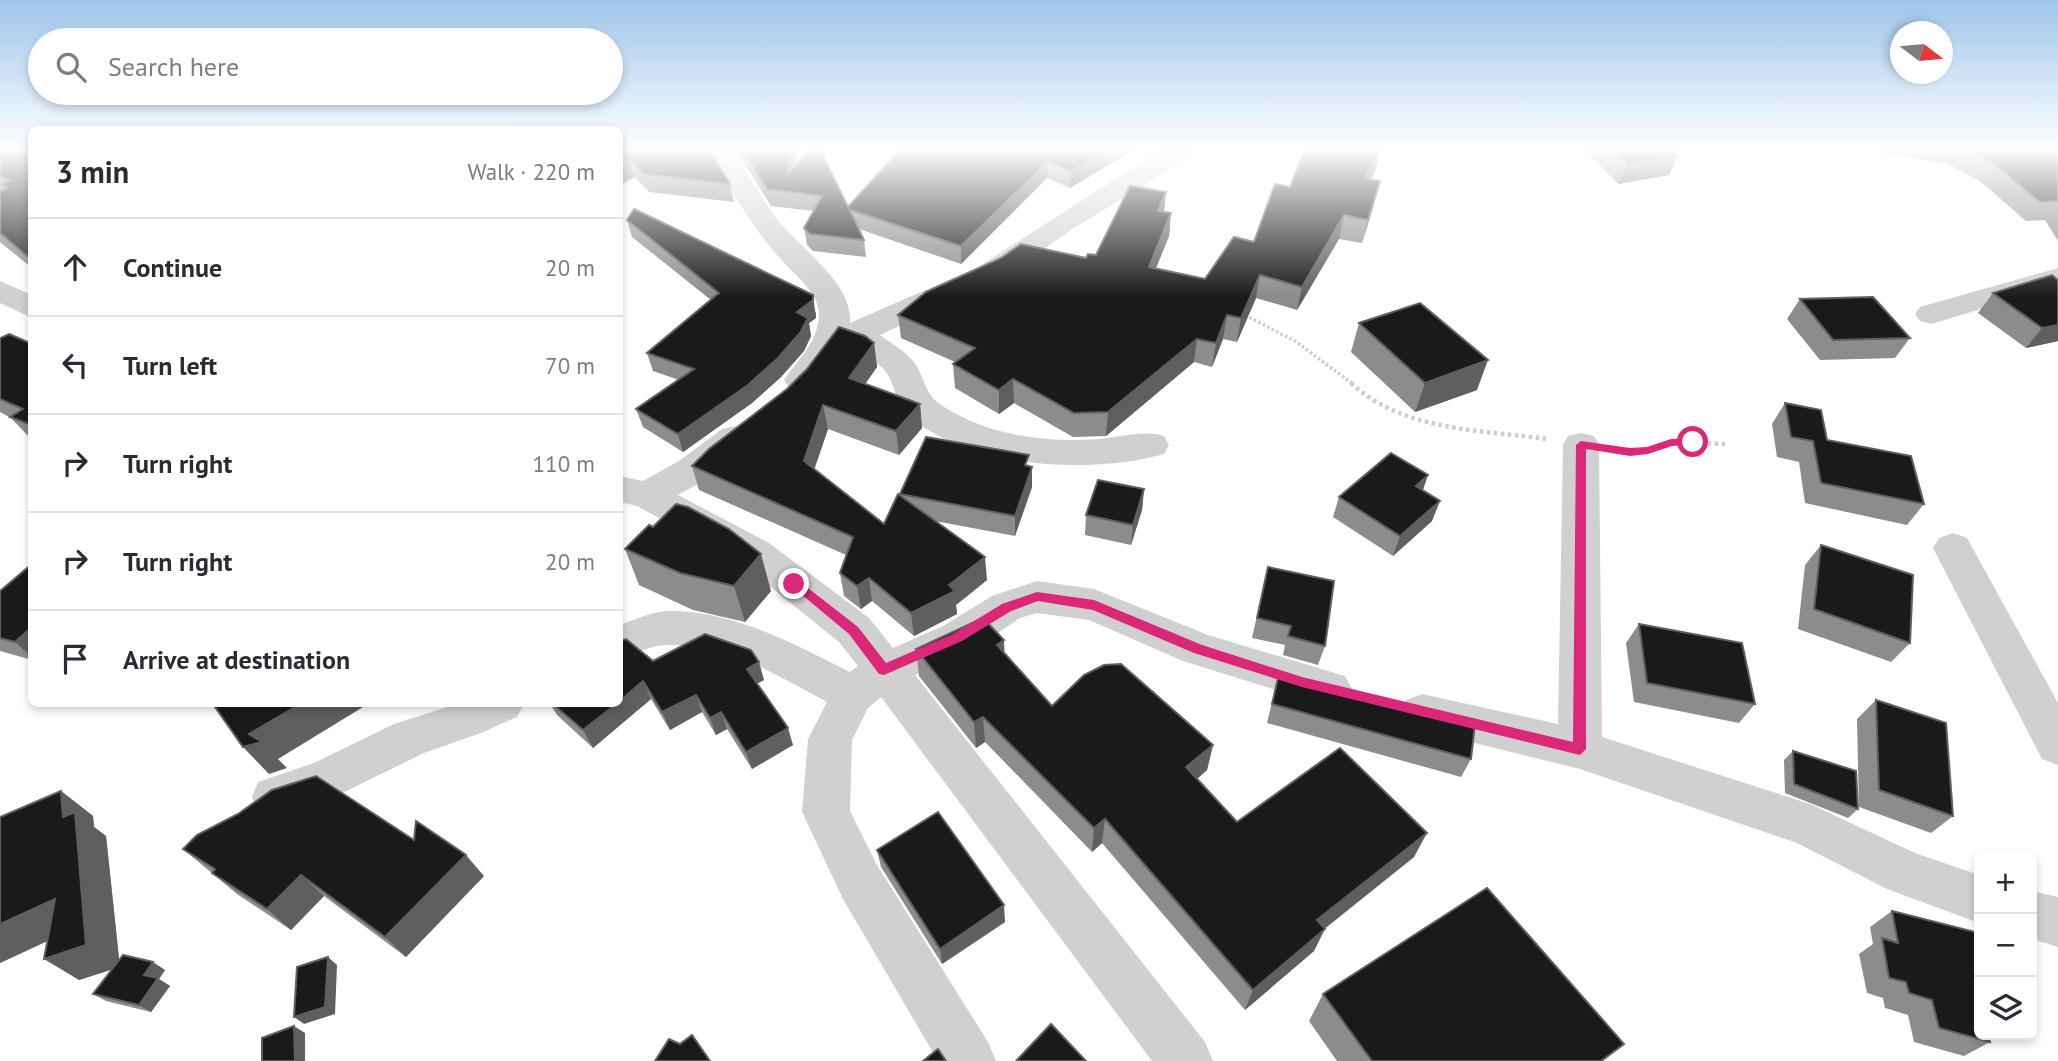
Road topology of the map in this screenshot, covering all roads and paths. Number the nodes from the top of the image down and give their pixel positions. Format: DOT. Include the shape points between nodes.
graph roads {
  1 [pos="750,199"];
  2 [pos="1102,199"];
  3 [pos="2058,277"];
  4 [pos="0,290"];
  5 [pos="28,306"];
  6 [pos="1239,312"];
  7 [pos="1931,314"];
  8 [pos="845,335"];
  9 [pos="1726,444"];
  10 [pos="1581,445"];
  11 [pos="1152,446"];
  12 [pos="633,492"];
  13 [pos="1953,548"];
  14 [pos="623,641"];
  15 [pos="868,683"];
  16 [pos="495,707"];
  17 [pos="2058,745"];
  18 [pos="1580,749"];
  19 [pos="244,819"];
  20 [pos="1974,897"];
  21 [pos="2037,916"];
  22 [pos="2058,922"];
  23 [pos="969,1061"];
  24 [pos="1186,1061"];
  1 -- 8 [label="street" via="767,226 824,285"];
  2 -- 8 [label="street" via="989,273"];
  3 -- 7 [label="street"];
  4 -- 5 [label="street"];
  6 -- 10 [label="path" via="1270,325 1393,411 1423,421"];
  8 -- 11 [label="street" via="900,367 914,400 942,421 982,439 1062,454"];
  8 -- 12 [label="street" via="771,408 692,470"];
  9 -- 10 [label="path" via="1671,442 1630,452"];
  10 -- 18 [label="street"];
  12 -- 15 [label="street" via="755,553 854,631"];
  13 -- 17 [label="street"];
  14 -- 15 [label="street" via="663,628 723,635"];
  15 -- 18 [label="street" via="958,638 1006,607 1037,597 1094,605 1198,649 1302,682"];
  15 -- 23 [label="street" via="830,739 826,812 860,882"];
  15 -- 24 [label="street" via="987,799"];
  16 -- 19 [label="street" via="410,738 326,780 280,793"];
  18 -- 20 [label="street" via="1810,826 1904,873"];
  21 -- 22 [label="street"];
}
